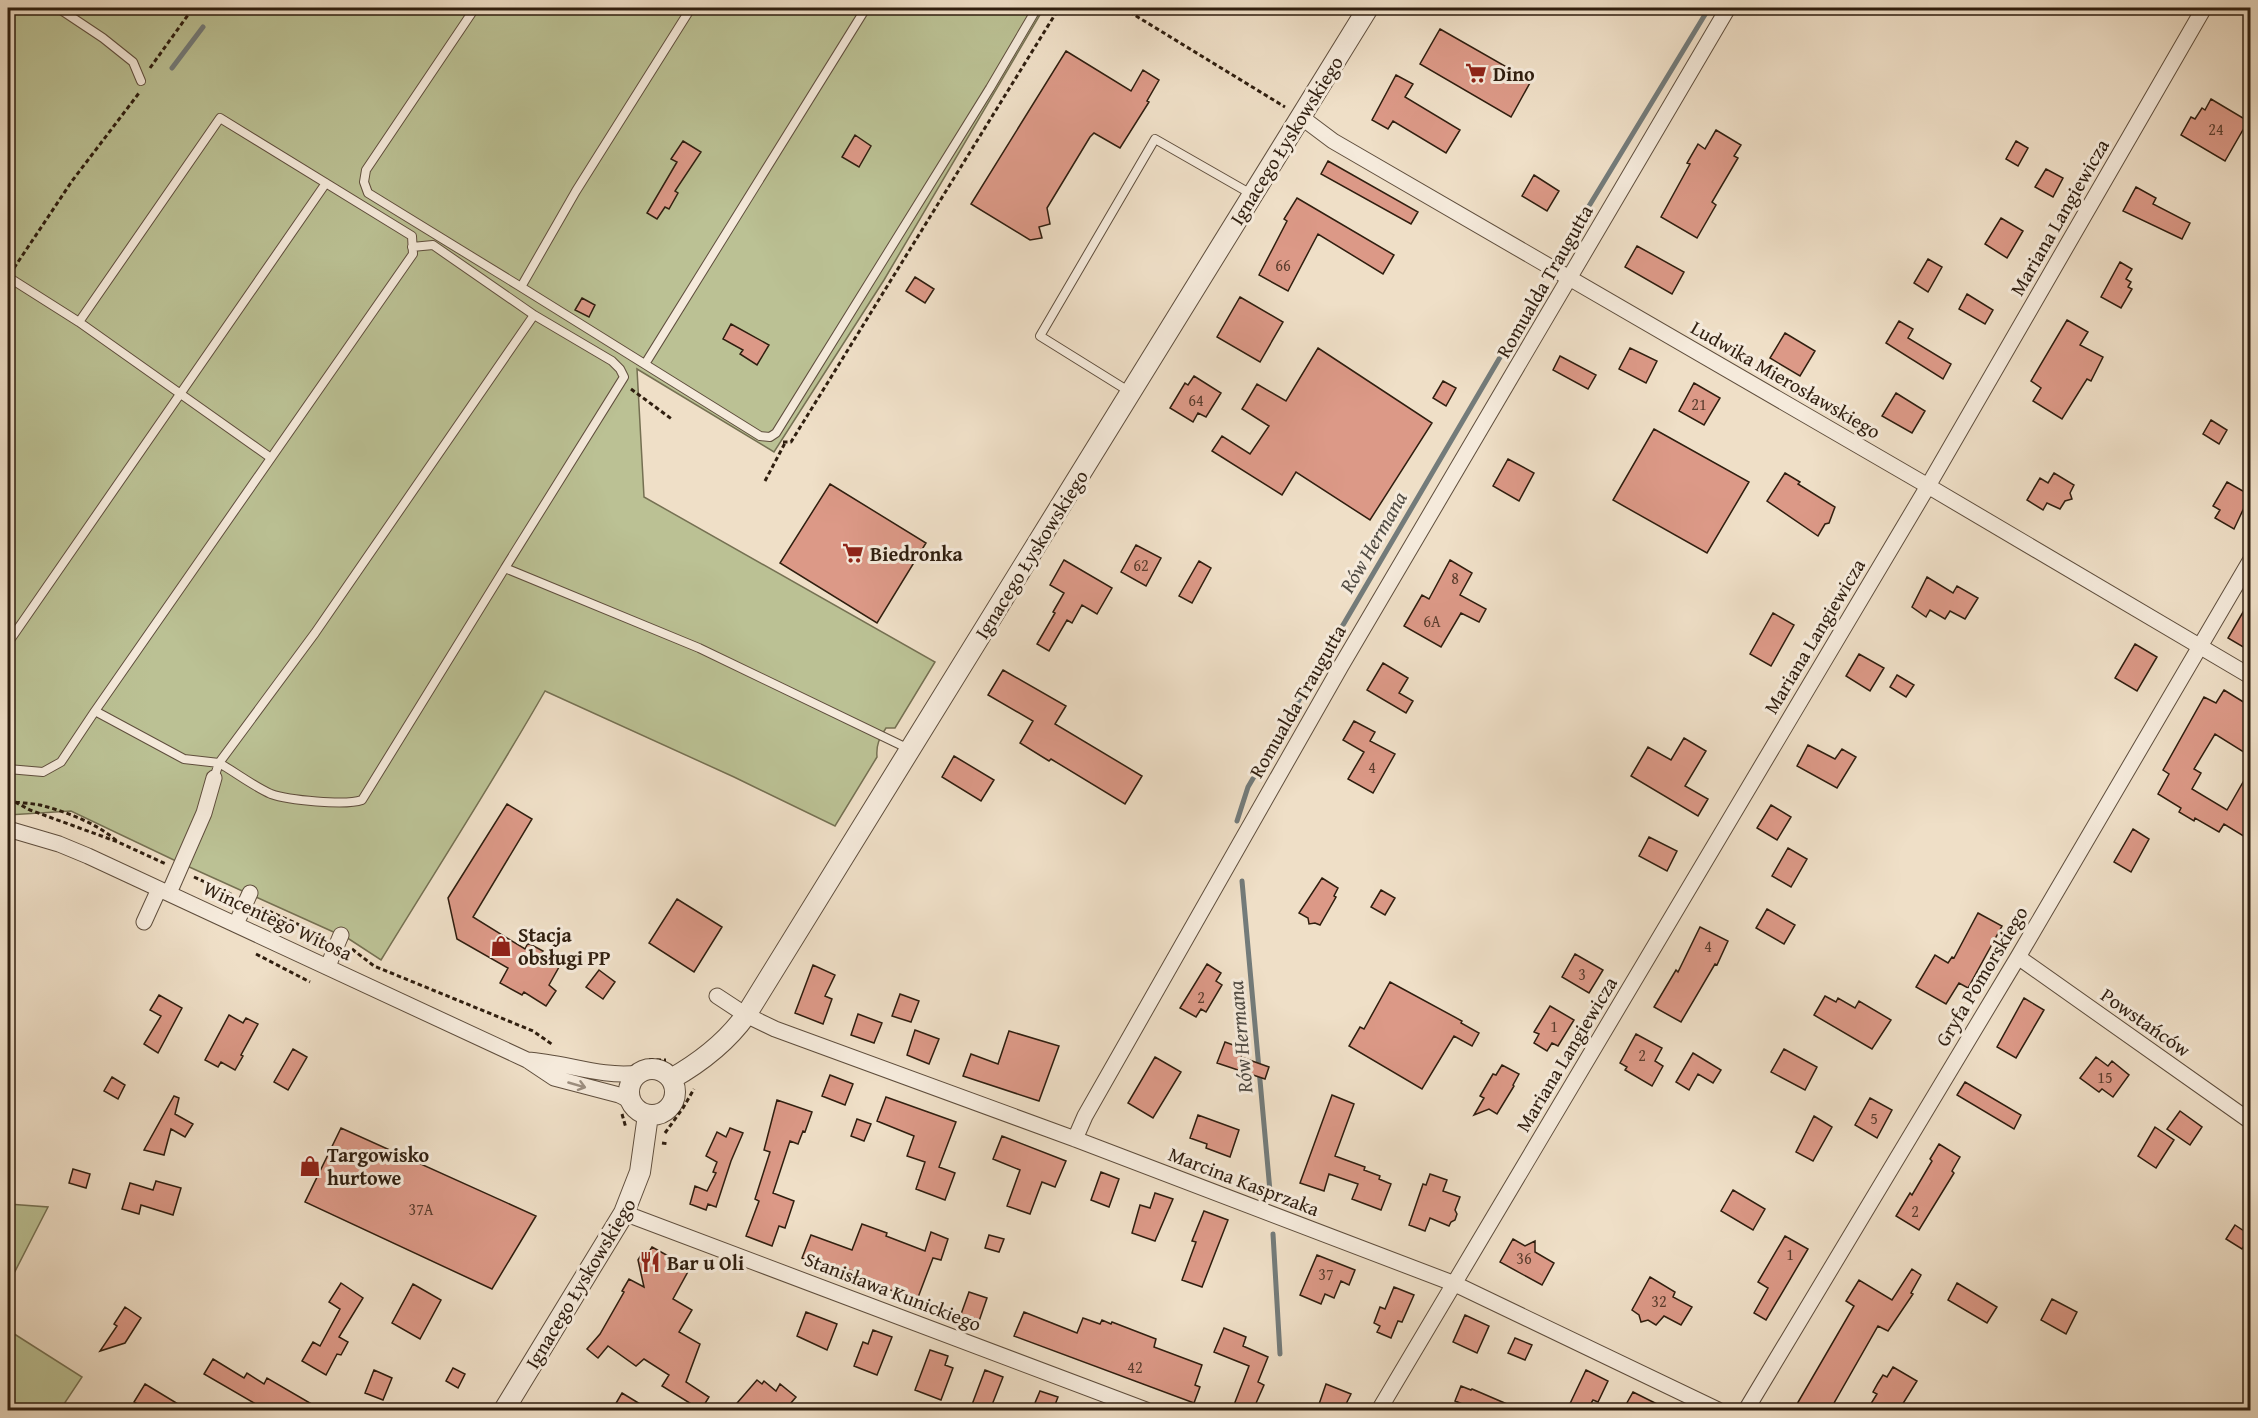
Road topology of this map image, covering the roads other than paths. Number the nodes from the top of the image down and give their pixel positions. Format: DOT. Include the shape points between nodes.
graph roads {
  1 [pos="14,8"];
  2 [pos="58,8"];
  3 [pos="474,8"];
  4 [pos="691,8"];
  5 [pos="866,8"];
  6 [pos="1037,8"];
  7 [pos="1368,8"];
  8 [pos="1728,8"];
  9 [pos="2204,8"];
  10 [pos="8,17"];
  11 [pos="141,81"];
  12 [pos="1301,117"];
  13 [pos="326,183"];
  14 [pos="1253,195"];
  15 [pos="412,247"];
  16 [pos="8,277"];
  17 [pos="1570,278"];
  18 [pos="521,287"];
  19 [pos="534,315"];
  20 [pos="79,322"];
  21 [pos="645,364"];
  22 [pos="181,393"];
  23 [pos="1131,393"];
  24 [pos="271,458"];
  25 [pos="1928,486"];
  26 [pos="2250,561"];
  27 [pos="505,568"];
  28 [pos="8,643"];
  29 [pos="2200,646"];
  30 [pos="2250,676"];
  31 [pos="95,711"];
  32 [pos="911,750"];
  33 [pos="219,763"];
  34 [pos="8,769"];
  35 [pos="214,778"];
  36 [pos="8,829"];
  37 [pos="164,891"];
  38 [pos="248,897"];
  39 [pos="144,922"];
  40 [pos="236,924"];
  41 [pos="340,939"];
  42 [pos="2018,957"];
  43 [pos="328,966"];
  44 [pos="717,996"];
  45 [pos="746,1014"];
  46 [pos="527,1060"];
  47 [pos="639,1074"];
  48 [pos="671,1079"];
  49 [pos="624,1105"];
  50 [pos="648,1115"];
  51 [pos="2250,1121"];
  52 [pos="1075,1139"];
  53 [pos="624,1213"];
  54 [pos="1455,1284"];
  55 [pos="504,1410"];
  56 [pos="1146,1410"];
  57 [pos="1379,1410"];
  58 [pos="1718,1410"];
  59 [pos="1746,1410"];
  1 -- 10 [label="lane"];
  2 -- 11 [label="lane" via="133,62"];
  3 -- 18 [label="lane" via="366,170 364,182 368,193"];
  4 -- 18 [label="lane"];
  5 -- 21 [label="lane"];
  6 -- 21 [label="lane" via="776,433 760,436"];
  7 -- 12 [label="street, Ignacego Łyskowskiego"];
  8 -- 17 [label="street, Romualda Traugutta"];
  9 -- 25 [label="street, Mariana Langiewicza"];
  12 -- 14 [label="street, Ignacego Łyskowskiego"];
  12 -- 17 [label="street, Ludwika Mierosławskiego" via="1333,141"];
  13 -- 15 [label="lane" via="412,236"];
  13 -- 20 [label="lane" via="220,118"];
  13 -- 22 [label="lane"];
  14 -- 23 [label="street, Ignacego Łyskowskiego"];
  14 -- 23 [label="lane" via="1155,139 1040,336"];
  15 -- 19 [label="lane" via="433,245"];
  15 -- 24 [label="lane" via="413,254"];
  16 -- 20 [label="lane"];
  17 -- 25 [label="street, Ludwika Mierosławskiego"];
  17 -- 52 [label="street, Romualda Traugutta" via="1341,666"];
  18 -- 21 [label="lane"];
  19 -- 27 [label="lane" via="612,361 624,377"];
  19 -- 33 [label="lane" via="315,633"];
  20 -- 22 [label="lane"];
  22 -- 24 [label="lane"];
  22 -- 28 [label="lane"];
  23 -- 32 [label="street, Ignacego Łyskowskiego"];
  24 -- 31 [label="lane"];
  25 -- 29 [label="street, Ludwika Mierosławskiego"];
  25 -- 54 [label="street, Mariana Langiewicza"];
  26 -- 29 [label="street, Gryfa Pomorskiego"];
  27 -- 32 [label="lane" via="699,648"];
  27 -- 33 [label="lane" via="362,800 336,804 271,794"];
  29 -- 30 [label="street, Ludwika Mierosławskiego"];
  29 -- 42 [label="street, Gryfa Pomorskiego"];
  31 -- 33 [label="lane" via="184,759"];
  31 -- 34 [label="lane" via="61,762 43,772"];
  32 -- 45 [label="street, Ignacego Łyskowskiego"];
  33 -- 35 [label="lane"];
  35 -- 37 [label="street" via="180,870"];
  36 -- 37 [label="street, Wincentego Witosa" via="59,844"];
  37 -- 39 [label="street"];
  37 -- 40 [label="street, Wincentego Witosa"];
  38 -- 40 [label="street"];
  40 -- 43 [label="street, Wincentego Witosa"];
  41 -- 43 [label="street"];
  42 -- 51 [label="street, Powstańców"];
  42 -- 59 [label="street, Gryfa Pomorskiego"];
  43 -- 46 [label="street, Wincentego Witosa"];
  44 -- 45 [label="street, Marcina Kasprzaka"];
  45 -- 48 [label="street, Ignacego Łyskowskiego" via="721,1045"];
  45 -- 52 [label="street, Marcina Kasprzaka" via="775,1029"];
  46 -- 47 [label="street, Wincentego Witosa" via="601,1073"];
  46 -- 49 [label="street, Wincentego Witosa, one-way" via="554,1078 619,1095"];
  47 -- 48 [label="street" via="660,1070"];
  47 -- 49 [label="street" via="630,1085"];
  48 -- 50 [label="street" via="675,1093 670,1107 657,1115"];
  49 -- 50 [label="street"];
  50 -- 53 [label="street, Ignacego Łyskowskiego" via="640,1172"];
  52 -- 54 [label="street, Marcina Kasprzaka"];
  53 -- 55 [label="street, Ignacego Łyskowskiego"];
  53 -- 56 [label="street, Stanisława Kunickiego"];
  54 -- 57 [label="street, Mariana Langiewicza"];
  54 -- 58 [label="street, Marcina Kasprzaka"];
}
